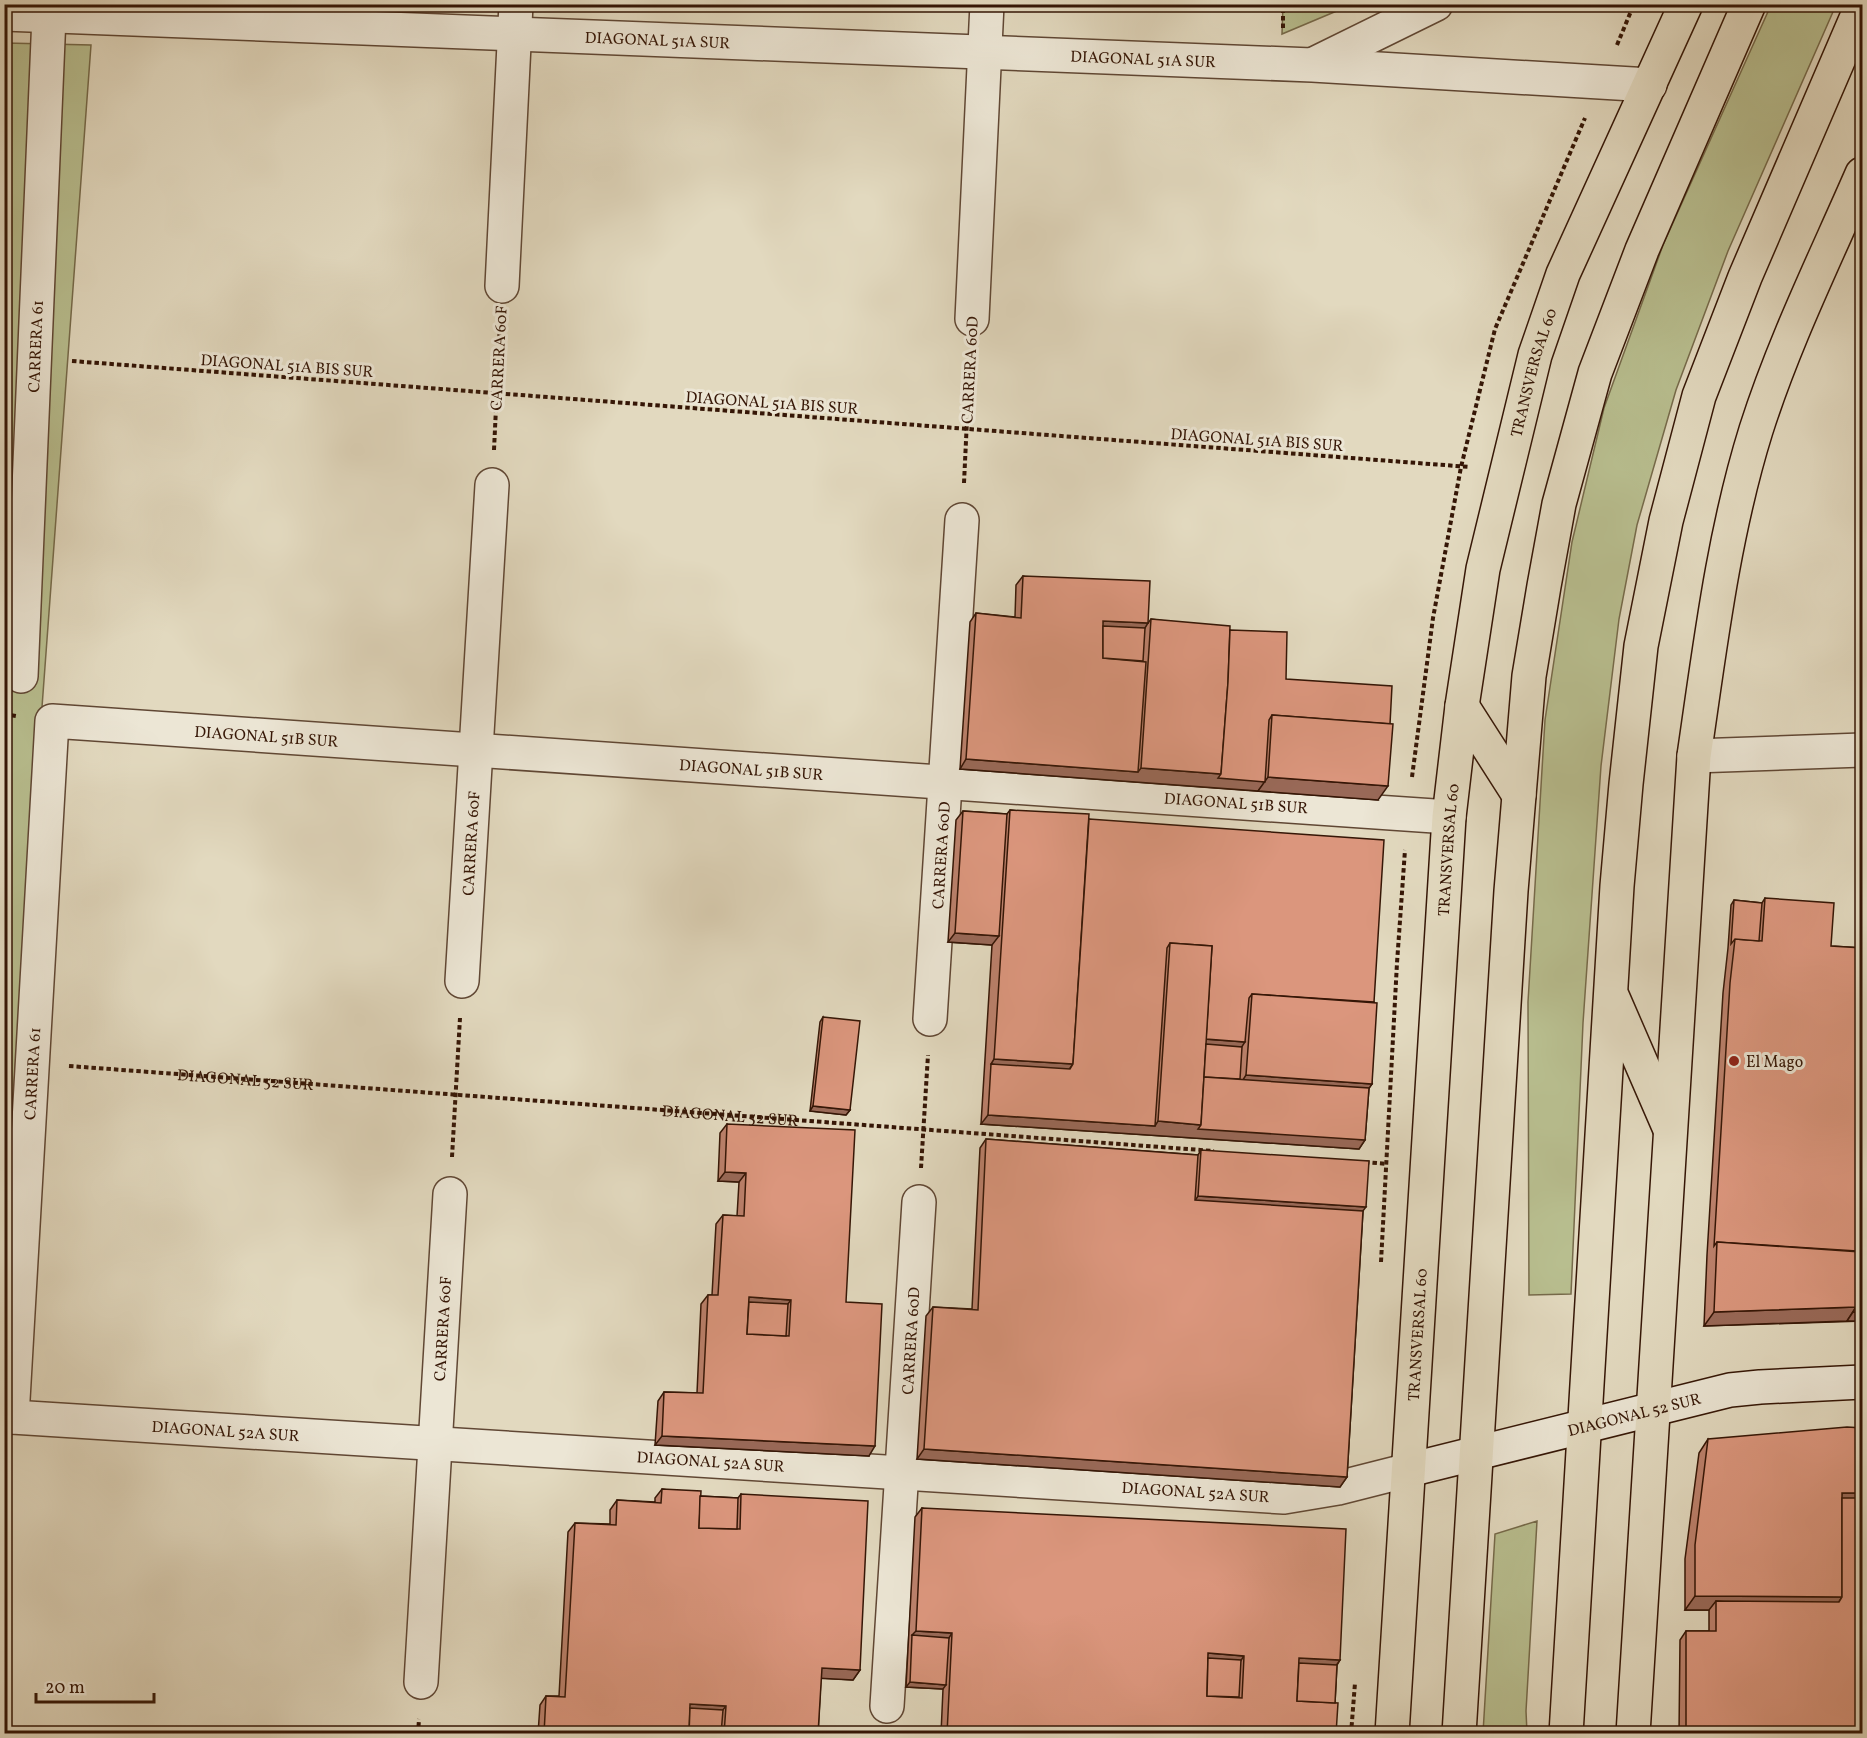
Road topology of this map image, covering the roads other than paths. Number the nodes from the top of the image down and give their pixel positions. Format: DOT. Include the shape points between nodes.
graph roads {
  1 [pos="987,4"];
  2 [pos="1436,4"];
  3 [pos="1686,4"];
  4 [pos="1749,4"];
  5 [pos="1863,5"];
  6 [pos="4,14"];
  7 [pos="50,16"];
  8 [pos="516,19"];
  9 [pos="985,52"];
  10 [pos="1312,65"];
  11 [pos="1650,85"];
  12 [pos="1863,174"];
  13 [pos="502,286"];
  14 [pos="972,319"];
  15 [pos="492,485"];
  16 [pos="962,520"];
  17 [pos="21,676"];
  18 [pos="1462,706"];
  19 [pos="52,721"];
  20 [pos="476,750"];
  21 [pos="1863,750"];
  22 [pos="1694,756"];
  23 [pos="945,782"];
  24 [pos="1519,795"];
  25 [pos="1449,817"];
  26 [pos="462,981"];
  27 [pos="1610,992"];
  28 [pos="930,1019"];
  29 [pos="1671,1131"];
  30 [pos="450,1194"];
  31 [pos="919,1202"];
  32 [pos="1863,1382"];
  33 [pos="1654,1410"];
  34 [pos="8,1420"];
  35 [pos="1584,1427"];
  36 [pos="435,1444"];
  37 [pos="1476,1454"];
  38 [pos="1409,1470"];
  39 [pos="902,1473"];
  40 [pos="421,1682"];
  41 [pos="887,1706"];
  42 [pos="1392,1734"];
  43 [pos="1459,1734"];
  44 [pos="1566,1734"];
  45 [pos="1633,1734"];
  1 -- 9 [label="street, CARRERA 60D"];
  2 -- 10 [label="street, DIAGONAL 51A SUR"];
  3 -- 11 [label="highway, TRANSVERSAL 60"];
  4 -- 24 [label="highway" via="1642,250 1595,373 1559,504 1544,585 1529,676"];
  5 -- 27 [label="highway" via="1744,277 1699,396 1666,521 1641,646"];
  6 -- 7 [label="street, DIAGONAL 51A SUR"];
  7 -- 8 [label="street, DIAGONAL 51A SUR"];
  7 -- 17 [label="street, CARRERA 61"];
  8 -- 9 [label="street, DIAGONAL 51A SUR"];
  8 -- 13 [label="street, CARRERA 60F"];
  9 -- 10 [label="street, DIAGONAL 51A SUR"];
  9 -- 14 [label="street, CARRERA 60D"];
  10 -- 11 [label="street, DIAGONAL 51A SUR"];
  11 -- 18 [label="highway, TRANSVERSAL 60" via="1563,274 1535,355 1483,569"];
  12 -- 22 [label="highway" via="1776,369 1755,431 1725,551"];
  15 -- 20 [label="street, CARRERA 60F"];
  16 -- 23 [label="street, CARRERA 60D"];
  18 -- 24 [label="highway"];
  18 -- 25 [label="highway, TRANSVERSAL 60"];
  19 -- 20 [label="street, DIAGONAL 51B SUR"];
  19 -- 34 [label="street, CARRERA 61"];
  20 -- 23 [label="street, DIAGONAL 51B SUR"];
  20 -- 26 [label="street, CARRERA 60F"];
  21 -- 22 [label="street"];
  22 -- 29 [label="highway"];
  23 -- 25 [label="street, DIAGONAL 51B SUR"];
  23 -- 28 [label="street, CARRERA 60D"];
  24 -- 37 [label="highway"];
  25 -- 38 [label="highway, TRANSVERSAL 60"];
  27 -- 29 [label="highway"];
  27 -- 35 [label="highway"];
  29 -- 33 [label="highway"];
  30 -- 36 [label="street, CARRERA 60F"];
  31 -- 39 [label="street, CARRERA 60D"];
  32 -- 33 [label="street, DIAGONAL 52 SUR" via="1730,1390"];
  33 -- 35 [label="street, DIAGONAL 52 SUR"];
  33 -- 45 [label="highway"];
  34 -- 36 [label="street, DIAGONAL 52A SUR"];
  35 -- 37 [label="street, DIAGONAL 52 SUR"];
  35 -- 44 [label="highway"];
  36 -- 39 [label="street, DIAGONAL 52A SUR"];
  36 -- 40 [label="street, CARRERA 60F"];
  37 -- 38 [label="street, DIAGONAL 52 SUR"];
  37 -- 43 [label="highway"];
  38 -- 39 [label="street, DIAGONAL 52A SUR" via="1284,1497"];
  38 -- 42 [label="highway, TRANSVERSAL 60"];
  39 -- 41 [label="street, CARRERA 60D"];
}
